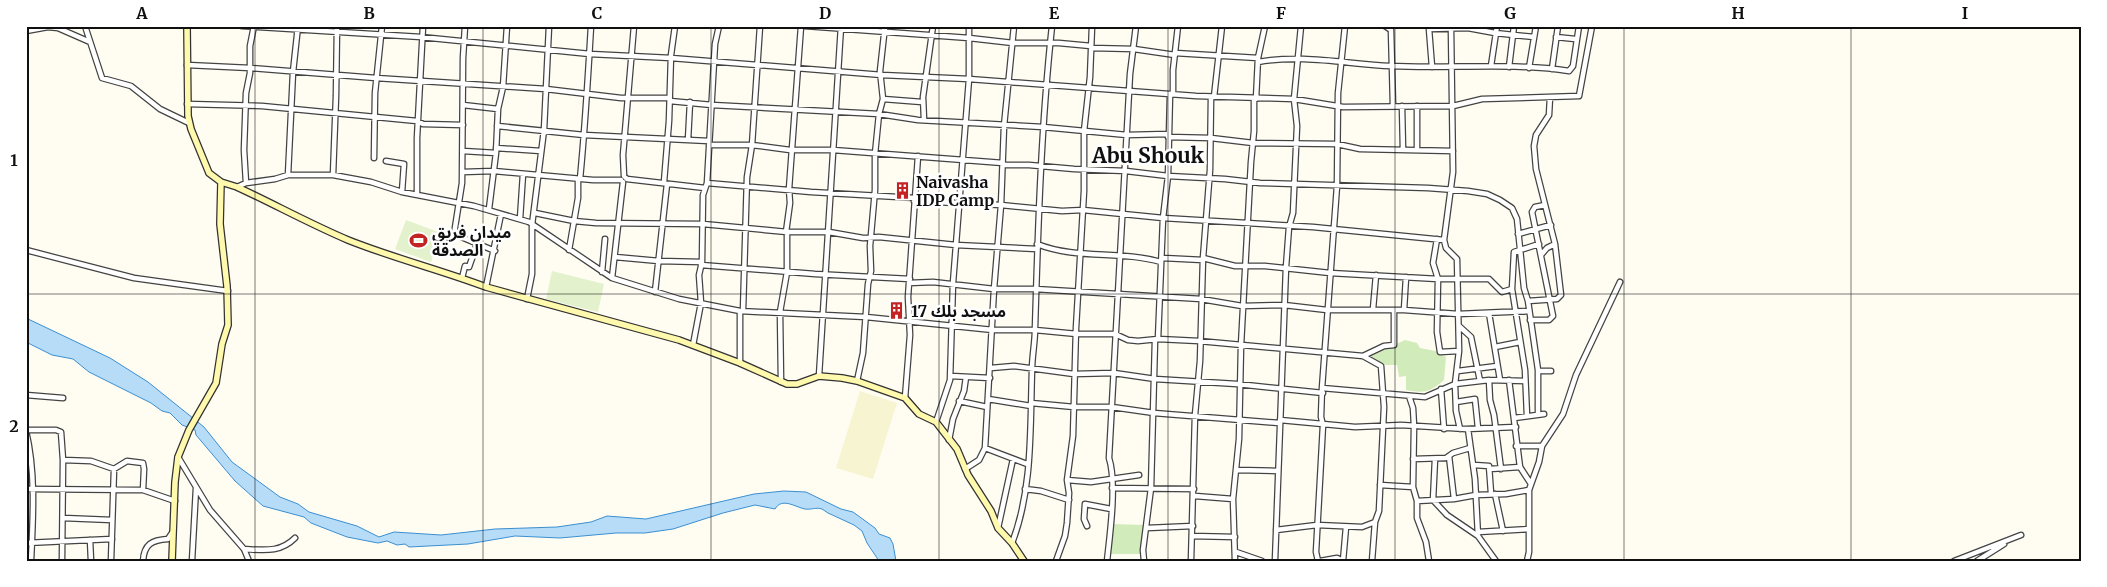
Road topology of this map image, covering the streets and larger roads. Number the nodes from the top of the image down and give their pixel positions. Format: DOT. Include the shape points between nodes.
graph roads {
  1 [pos="71,26"];
  2 [pos="85,26"];
  3 [pos="187,26"];
  4 [pos="242,26"];
  5 [pos="382,26"];
  6 [pos="423,26"];
  7 [pos="465,26"];
  8 [pos="507,26"];
  9 [pos="549,26"];
  10 [pos="591,26"];
  11 [pos="634,26"];
  12 [pos="675,26"];
  13 [pos="719,26"];
  14 [pos="760,26"];
  15 [pos="801,26"];
  16 [pos="805,26"];
  17 [pos="933,26"];
  18 [pos="970,26"];
  19 [pos="1014,26"];
  20 [pos="1052,26"];
  21 [pos="1092,26"];
  22 [pos="1136,26"];
  23 [pos="1178,26"];
  24 [pos="1222,26"];
  25 [pos="1265,26"];
  26 [pos="1301,26"];
  27 [pos="1345,26"];
  28 [pos="1385,26"];
  29 [pos="1497,26"];
  30 [pos="1514,26"];
  31 [pos="1536,26"];
  32 [pos="1558,26"];
  33 [pos="1579,26"];
  34 [pos="1592,26"];
  35 [pos="48,27"];
  36 [pos="254,27"];
  37 [pos="298,28"];
  38 [pos="841,28"];
  39 [pos="1451,28"];
  40 [pos="336,29"];
  41 [pos="885,29"];
  42 [pos="26,31"];
  43 [pos="70,33"];
  44 [pos="380,34"];
  45 [pos="1495,34"];
  46 [pos="1514,35"];
  47 [pos="933,36"];
  48 [pos="1534,36"];
  49 [pos="421,37"];
  50 [pos="969,38"];
  51 [pos="1556,38"];
  52 [pos="1575,40"];
  53 [pos="90,42"];
  54 [pos="465,42"];
  55 [pos="1013,43"];
  56 [pos="1050,43"];
  57 [pos="506,46"];
  58 [pos="1091,47"];
  59 [pos="1134,49"];
  60 [pos="548,50"];
  61 [pos="590,54"];
  62 [pos="1175,54"];
  63 [pos="1218,55"];
  64 [pos="632,56"];
  65 [pos="671,58"];
  66 [pos="1297,59"];
  67 [pos="1258,60"];
  68 [pos="714,63"];
  69 [pos="1341,63"];
  70 [pos="187,65"];
  71 [pos="756,65"];
  72 [pos="1392,66"];
  73 [pos="1491,66"];
  74 [pos="1432,67"];
  75 [pos="1509,67"];
  76 [pos="250,68"];
  77 [pos="798,68"];
  78 [pos="1453,68"];
  79 [pos="1529,68"];
  80 [pos="1552,70"];
  81 [pos="293,72"];
  82 [pos="839,72"];
  83 [pos="336,75"];
  84 [pos="882,75"];
  85 [pos="926,77"];
  86 [pos="376,78"];
  87 [pos="969,79"];
  88 [pos="420,81"];
  89 [pos="1008,83"];
  90 [pos="463,84"];
  91 [pos="1045,86"];
  92 [pos="503,87"];
  93 [pos="546,89"];
  94 [pos="1088,89"];
  95 [pos="1129,91"];
  96 [pos="1172,94"];
  97 [pos="585,95"];
  98 [pos="1212,97"];
  99 [pos="1550,97"];
  100 [pos="629,99"];
  101 [pos="670,99"];
  102 [pos="882,99"];
  103 [pos="1256,99"];
  104 [pos="1294,99"];
  105 [pos="690,102"];
  106 [pos="922,102"];
  107 [pos="187,104"];
  108 [pos="463,105"];
  109 [pos="712,105"];
  110 [pos="247,106"];
  111 [pos="1338,106"];
  112 [pos="1392,106"];
  113 [pos="1402,106"];
  114 [pos="1418,106"];
  115 [pos="1453,106"];
  116 [pos="754,107"];
  117 [pos="498,109"];
  118 [pos="795,109"];
  119 [pos="292,111"];
  120 [pos="836,112"];
  121 [pos="334,113"];
  122 [pos="879,114"];
  123 [pos="374,117"];
  124 [pos="924,120"];
  125 [pos="417,121"];
  126 [pos="965,122"];
  127 [pos="190,123"];
  128 [pos="462,125"];
  129 [pos="497,126"];
  130 [pos="1004,126"];
  131 [pos="1043,127"];
  132 [pos="544,130"];
  133 [pos="1084,131"];
  134 [pos="584,135"];
  135 [pos="1127,135"];
  136 [pos="1168,135"];
  137 [pos="625,137"];
  138 [pos="1211,138"];
  139 [pos="668,139"];
  140 [pos="688,140"];
  141 [pos="709,143"];
  142 [pos="1253,143"];
  143 [pos="1295,143"];
  144 [pos="1337,144"];
  145 [pos="752,145"];
  146 [pos="792,150"];
  147 [pos="833,150"];
  148 [pos="1403,150"];
  149 [pos="1416,150"];
  150 [pos="463,151"];
  151 [pos="496,151"];
  152 [pos="541,151"];
  153 [pos="1453,151"];
  154 [pos="875,154"];
  155 [pos="918,156"];
  156 [pos="374,158"];
  157 [pos="964,160"];
  158 [pos="386,161"];
  159 [pos="1003,164"];
  160 [pos="1041,166"];
  161 [pos="1085,170"];
  162 [pos="1126,171"];
  163 [pos="463,172"];
  164 [pos="494,172"];
  165 [pos="523,174"];
  166 [pos="288,175"];
  167 [pos="333,175"];
  168 [pos="539,175"];
  169 [pos="1168,176"];
  170 [pos="1208,178"];
  171 [pos="579,179"];
  172 [pos="624,179"];
  173 [pos="221,182"];
  174 [pos="1250,182"];
  175 [pos="246,183"];
  176 [pos="665,183"];
  177 [pos="1293,183"];
  178 [pos="748,185"];
  179 [pos="706,186"];
  180 [pos="1337,186"];
  181 [pos="237,187"];
  182 [pos="789,189"];
  183 [pos="1450,189"];
  184 [pos="402,192"];
  185 [pos="831,194"];
  186 [pos="417,195"];
  187 [pos="873,196"];
  188 [pos="914,199"];
  189 [pos="460,203"];
  190 [pos="960,203"];
  191 [pos="1001,205"];
  192 [pos="1545,205"];
  193 [pos="1040,208"];
  194 [pos="489,209"];
  195 [pos="1083,210"];
  196 [pos="535,213"];
  197 [pos="502,214"];
  198 [pos="1123,214"];
  199 [pos="1163,218"];
  200 [pos="520,219"];
  201 [pos="1207,220"];
  202 [pos="574,221"];
  203 [pos="1248,222"];
  204 [pos="619,224"];
  205 [pos="662,224"];
  206 [pos="703,224"];
  207 [pos="532,225"];
  208 [pos="1551,225"];
  209 [pos="1289,227"];
  210 [pos="745,229"];
  211 [pos="1535,229"];
  212 [pos="1333,230"];
  213 [pos="786,232"];
  214 [pos="829,232"];
  215 [pos="1518,234"];
  216 [pos="872,237"];
  217 [pos="605,239"];
  218 [pos="1436,239"];
  219 [pos="1444,240"];
  220 [pos="912,242"];
  221 [pos="476,244"];
  222 [pos="1539,244"];
  223 [pos="1555,244"];
  224 [pos="956,245"];
  225 [pos="1037,246"];
  226 [pos="998,247"];
  227 [pos="26,250"];
  228 [pos="495,250"];
  229 [pos="569,250"];
  230 [pos="1520,250"];
  231 [pos="1081,253"];
  232 [pos="1121,255"];
  233 [pos="1541,255"];
  234 [pos="615,257"];
  235 [pos="1203,259"];
  236 [pos="1162,260"];
  237 [pos="659,261"];
  238 [pos="701,263"];
  239 [pos="1245,266"];
  240 [pos="1286,267"];
  241 [pos="743,268"];
  242 [pos="602,272"];
  243 [pos="787,272"];
  244 [pos="1330,273"];
  245 [pos="826,274"];
  246 [pos="1376,275"];
  247 [pos="1406,277"];
  248 [pos="462,278"];
  249 [pos="612,278"];
  250 [pos="870,278"];
  251 [pos="1438,279"];
  252 [pos="1457,280"];
  253 [pos="910,281"];
  254 [pos="1620,282"];
  255 [pos="953,284"];
  256 [pos="486,287"];
  257 [pos="1524,288"];
  258 [pos="994,289"];
  259 [pos="1035,289"];
  260 [pos="1513,289"];
  261 [pos="228,291"];
  262 [pos="655,292"];
  263 [pos="1078,292"];
  264 [pos="1119,295"];
  265 [pos="1160,297"];
  266 [pos="527,299"];
  267 [pos="1201,299"];
  268 [pos="1548,299"];
  269 [pos="1528,301"];
  270 [pos="701,303"];
  271 [pos="1284,305"];
  272 [pos="1242,306"];
  273 [pos="1327,310"];
  274 [pos="1373,310"];
  275 [pos="1394,310"];
  276 [pos="1404,310"];
  277 [pos="742,311"];
  278 [pos="1515,311"];
  279 [pos="1530,311"];
  280 [pos="780,312"];
  281 [pos="1438,312"];
  282 [pos="1489,313"];
  283 [pos="1458,314"];
  284 [pos="824,315"];
  285 [pos="866,317"];
  286 [pos="909,322"];
  287 [pos="1531,323"];
  288 [pos="1518,325"];
  289 [pos="951,326"];
  290 [pos="1459,326"];
  291 [pos="992,330"];
  292 [pos="1035,330"];
  293 [pos="1077,334"];
  294 [pos="1115,334"];
  295 [pos="1156,339"];
  296 [pos="1199,341"];
  297 [pos="1520,342"];
  298 [pos="693,344"];
  299 [pos="1240,345"];
  300 [pos="1494,347"];
  301 [pos="1283,348"];
  302 [pos="1459,351"];
  303 [pos="1326,352"];
  304 [pos="1535,352"];
  305 [pos="1523,355"];
  306 [pos="1363,356"];
  307 [pos="740,363"];
  308 [pos="1497,366"];
  309 [pos="1478,367"];
  310 [pos="991,368"];
  311 [pos="1032,369"];
  312 [pos="1458,371"];
  313 [pos="1551,371"];
  314 [pos="1538,372"];
  315 [pos="1114,373"];
  316 [pos="1074,374"];
  317 [pos="820,376"];
  318 [pos="951,376"];
  319 [pos="966,377"];
  320 [pos="990,378"];
  321 [pos="1155,379"];
  322 [pos="1480,380"];
  323 [pos="1489,380"];
  324 [pos="1500,380"];
  325 [pos="1509,380"];
  326 [pos="857,381"];
  327 [pos="1197,381"];
  328 [pos="1525,381"];
  329 [pos="781,382"];
  330 [pos="1240,384"];
  331 [pos="1455,384"];
  332 [pos="1281,389"];
  333 [pos="1441,389"];
  334 [pos="1323,390"];
  335 [pos="1381,392"];
  336 [pos="26,395"];
  337 [pos="1408,396"];
  338 [pos="64,398"];
  339 [pos="905,398"];
  340 [pos="988,399"];
  341 [pos="959,401"];
  342 [pos="1456,402"];
  343 [pos="1031,404"];
  344 [pos="987,407"];
  345 [pos="1074,407"];
  346 [pos="1112,407"];
  347 [pos="1154,413"];
  348 [pos="1538,414"];
  349 [pos="1544,414"];
  350 [pos="1196,415"];
  351 [pos="1527,416"];
  352 [pos="1514,418"];
  353 [pos="1239,419"];
  354 [pos="936,422"];
  355 [pos="1280,422"];
  356 [pos="1323,425"];
  357 [pos="1382,426"];
  358 [pos="1414,426"];
  359 [pos="1496,427"];
  360 [pos="1516,427"];
  361 [pos="1478,428"];
  362 [pos="1444,429"];
  363 [pos="1460,429"];
  364 [pos="1468,429"];
  365 [pos="26,431"];
  366 [pos="950,440"];
  367 [pos="1516,446"];
  368 [pos="1542,446"];
  369 [pos="985,448"];
  370 [pos="1470,448"];
  371 [pos="1449,456"];
  372 [pos="178,457"];
  373 [pos="1013,459"];
  374 [pos="1413,459"];
  375 [pos="1435,459"];
  376 [pos="63,460"];
  377 [pos="1027,464"];
  378 [pos="1474,465"];
  379 [pos="1520,467"];
  380 [pos="1490,468"];
  381 [pos="114,469"];
  382 [pos="965,469"];
  383 [pos="1501,469"];
  384 [pos="1238,470"];
  385 [pos="1278,471"];
  386 [pos="1139,475"];
  387 [pos="1112,479"];
  388 [pos="1067,480"];
  389 [pos="1530,484"];
  390 [pos="1380,485"];
  391 [pos="1413,487"];
  392 [pos="196,488"];
  393 [pos="1112,488"];
  394 [pos="1151,488"];
  395 [pos="1194,488"];
  396 [pos="63,489"];
  397 [pos="112,489"];
  398 [pos="1025,489"];
  399 [pos="26,490"];
  400 [pos="33,490"];
  401 [pos="143,490"];
  402 [pos="1529,490"];
  403 [pos="1493,494"];
  404 [pos="1476,495"];
  405 [pos="1195,496"];
  406 [pos="1233,499"];
  407 [pos="1454,499"];
  408 [pos="174,500"];
  409 [pos="1069,500"];
  410 [pos="1433,500"];
  411 [pos="1417,501"];
  412 [pos="1110,509"];
  413 [pos="62,518"];
  414 [pos="112,520"];
  415 [pos="1375,522"];
  416 [pos="1318,525"];
  417 [pos="1087,526"];
  418 [pos="1193,526"];
  419 [pos="1346,527"];
  420 [pos="998,528"];
  421 [pos="1147,528"];
  422 [pos="1529,529"];
  423 [pos="1276,530"];
  424 [pos="1503,532"];
  425 [pos="172,533"];
  426 [pos="1478,534"];
  427 [pos="1192,536"];
  428 [pos="1235,537"];
  429 [pos="294,538"];
  430 [pos="112,539"];
  431 [pos="90,540"];
  432 [pos="62,542"];
  433 [pos="1012,542"];
  434 [pos="29,543"];
  435 [pos="244,549"];
  436 [pos="1236,552"];
  437 [pos="31,561"];
  438 [pos="62,561"];
  439 [pos="91,561"];
  440 [pos="111,561"];
  441 [pos="143,561"];
  442 [pos="172,561"];
  443 [pos="192,561"];
  444 [pos="249,561"];
  445 [pos="1024,561"];
  446 [pos="1056,561"];
  447 [pos="1107,561"];
  448 [pos="1144,561"];
  449 [pos="1191,561"];
  450 [pos="1235,561"];
  451 [pos="1262,561"];
  452 [pos="1275,561"];
  453 [pos="1319,561"];
  454 [pos="1343,561"];
  455 [pos="1372,561"];
  456 [pos="1429,561"];
  457 [pos="1496,561"];
  458 [pos="1527,561"];
  459 [pos="1954,561"];
  460 [pos="1977,561"];
  1 -- 43 [label="street"];
  2 -- 53 [label="street"];
  3 -- 70 [label="street"];
  4 -- 36 [label="street"];
  5 -- 44 [label="street"];
  6 -- 49 [label="street"];
  7 -- 54 [label="street"];
  8 -- 57 [label="street"];
  9 -- 60 [label="street"];
  10 -- 61 [label="street"];
  11 -- 64 [label="street"];
  12 -- 65 [label="street"];
  13 -- 68 [label="street"];
  14 -- 71 [label="street"];
  15 -- 77 [label="street"];
  16 -- 38 [label="street"];
  17 -- 47 [label="street"];
  18 -- 50 [label="street"];
  19 -- 55 [label="street"];
  20 -- 56 [label="street"];
  21 -- 58 [label="street"];
  22 -- 59 [label="street"];
  23 -- 62 [label="street"];
  24 -- 63 [label="street"];
  25 -- 67 [label="street"];
  26 -- 66 [label="street"];
  27 -- 69 [label="street"];
  28 -- 72 [label="street" via="1391,30"];
  29 -- 45 [label="street"];
  30 -- 46 [label="street"];
  31 -- 48 [label="street"];
  32 -- 51 [label="street"];
  33 -- 52 [label="street"];
  34 -- 99 [label="street" via="1579,96"];
  35 -- 42 [label="street"];
  35 -- 43 [label="street"];
  36 -- 37 [label="street"];
  36 -- 76 [label="street"];
  37 -- 40 [label="street"];
  37 -- 81 [label="street"];
  38 -- 41 [label="street"];
  38 -- 82 [label="street"];
  39 -- 45 [label="street" via="1476,28"];
  39 -- 74 [label="street" via="1429,29"];
  39 -- 78 [label="street"];
  40 -- 44 [label="street"];
  40 -- 83 [label="street"];
  41 -- 47 [label="street"];
  41 -- 84 [label="street"];
  43 -- 53 [label="street"];
  44 -- 49 [label="street"];
  44 -- 86 [label="street"];
  45 -- 46 [label="street"];
  45 -- 73 [label="street"];
  46 -- 48 [label="street"];
  46 -- 75 [label="street"];
  47 -- 50 [label="street"];
  47 -- 85 [label="street"];
  48 -- 79 [label="street"];
  49 -- 54 [label="street"];
  49 -- 88 [label="street"];
  50 -- 55 [label="street"];
  50 -- 87 [label="street"];
  51 -- 52 [label="street"];
  51 -- 80 [label="street"];
  52 -- 80 [label="street" via="1572,70"];
  53 -- 127 [label="street" via="102,78 131,86 160,109"];
  54 -- 57 [label="street"];
  54 -- 90 [label="street"];
  55 -- 56 [label="street"];
  55 -- 89 [label="street"];
  56 -- 58 [label="street"];
  56 -- 91 [label="street"];
  57 -- 60 [label="street"];
  57 -- 92 [label="street"];
  58 -- 59 [label="street"];
  58 -- 94 [label="street"];
  59 -- 62 [label="street"];
  59 -- 95 [label="street"];
  60 -- 61 [label="street"];
  60 -- 93 [label="street"];
  61 -- 64 [label="street"];
  61 -- 97 [label="street"];
  62 -- 63 [label="street"];
  62 -- 96 [label="street"];
  63 -- 67 [label="street"];
  63 -- 98 [label="street"];
  64 -- 65 [label="street"];
  64 -- 100 [label="street"];
  65 -- 68 [label="street"];
  65 -- 101 [label="street"];
  66 -- 67 [label="street"];
  66 -- 69 [label="street"];
  66 -- 104 [label="street"];
  67 -- 103 [label="street"];
  68 -- 71 [label="street"];
  68 -- 109 [label="street"];
  69 -- 72 [label="street"];
  69 -- 111 [label="street"];
  70 -- 76 [label="street"];
  70 -- 107 [label="street"];
  71 -- 77 [label="street"];
  71 -- 116 [label="street"];
  72 -- 74 [label="street"];
  72 -- 112 [label="street"];
  73 -- 75 [label="street"];
  73 -- 78 [label="street"];
  74 -- 78 [label="street"];
  75 -- 79 [label="street"];
  76 -- 81 [label="street"];
  76 -- 110 [label="street"];
  77 -- 82 [label="street"];
  77 -- 118 [label="street"];
  78 -- 115 [label="street"];
  79 -- 80 [label="street"];
  81 -- 83 [label="street"];
  81 -- 119 [label="street"];
  82 -- 84 [label="street"];
  82 -- 120 [label="street"];
  83 -- 86 [label="street"];
  83 -- 121 [label="street"];
  84 -- 85 [label="street"];
  84 -- 102 [label="street"];
  85 -- 87 [label="street"];
  85 -- 106 [label="street"];
  86 -- 88 [label="street"];
  86 -- 123 [label="street"];
  87 -- 89 [label="street"];
  87 -- 126 [label="street"];
  88 -- 90 [label="street"];
  88 -- 125 [label="street"];
  89 -- 91 [label="street"];
  89 -- 130 [label="street"];
  90 -- 92 [label="street"];
  90 -- 108 [label="street"];
  91 -- 94 [label="street"];
  91 -- 131 [label="street"];
  92 -- 93 [label="street"];
  92 -- 117 [label="street"];
  93 -- 97 [label="street"];
  93 -- 132 [label="street"];
  94 -- 95 [label="street"];
  94 -- 133 [label="street"];
  95 -- 96 [label="street"];
  95 -- 135 [label="street"];
  96 -- 98 [label="street"];
  96 -- 136 [label="street"];
  97 -- 100 [label="street"];
  97 -- 134 [label="street"];
  98 -- 103 [label="street"];
  98 -- 138 [label="street"];
  99 -- 115 [label="street" via="1482,99"];
  99 -- 192 [label="street" via="1549,115 1536,135 1534,146"];
  100 -- 101 [label="street"];
  100 -- 137 [label="street"];
  101 -- 105 [label="street"];
  101 -- 139 [label="street"];
  102 -- 106 [label="street"];
  102 -- 122 [label="street"];
  103 -- 104 [label="street"];
  103 -- 142 [label="street"];
  104 -- 111 [label="street"];
  104 -- 143 [label="street"];
  105 -- 109 [label="street"];
  105 -- 140 [label="street"];
  106 -- 124 [label="street"];
  107 -- 110 [label="street"];
  107 -- 127 [label="street"];
  108 -- 117 [label="street"];
  108 -- 128 [label="street"];
  109 -- 116 [label="street"];
  109 -- 141 [label="street"];
  110 -- 119 [label="street"];
  110 -- 175 [label="street"];
  111 -- 112 [label="street"];
  111 -- 144 [label="street"];
  112 -- 113 [label="street"];
  113 -- 114 [label="street"];
  113 -- 148 [label="street"];
  114 -- 115 [label="street"];
  114 -- 149 [label="street"];
  115 -- 153 [label="street"];
  116 -- 118 [label="street"];
  116 -- 145 [label="street"];
  117 -- 129 [label="street"];
  118 -- 120 [label="street"];
  118 -- 146 [label="street"];
  119 -- 121 [label="street"];
  119 -- 166 [label="street"];
  120 -- 122 [label="street"];
  120 -- 147 [label="street"];
  121 -- 123 [label="street"];
  121 -- 167 [label="street"];
  122 -- 124 [label="street"];
  122 -- 154 [label="street"];
  123 -- 125 [label="street"];
  123 -- 156 [label="street"];
  124 -- 126 [label="street"];
  125 -- 128 [label="street"];
  125 -- 186 [label="street"];
  126 -- 130 [label="street"];
  126 -- 157 [label="street"];
  127 -- 173 [label="street" via="209,173"];
  128 -- 150 [label="street"];
  129 -- 132 [label="street"];
  129 -- 151 [label="street"];
  130 -- 131 [label="street"];
  130 -- 159 [label="street"];
  131 -- 133 [label="street"];
  131 -- 160 [label="street"];
  132 -- 134 [label="street"];
  132 -- 152 [label="street"];
  133 -- 135 [label="street"];
  133 -- 161 [label="street"];
  134 -- 137 [label="street"];
  134 -- 171 [label="street"];
  135 -- 136 [label="street"];
  135 -- 162 [label="street"];
  136 -- 138 [label="street"];
  136 -- 169 [label="street"];
  137 -- 139 [label="street"];
  137 -- 172 [label="street"];
  138 -- 142 [label="street"];
  138 -- 170 [label="street"];
  139 -- 140 [label="street"];
  139 -- 176 [label="street"];
  140 -- 141 [label="street"];
  141 -- 145 [label="street"];
  141 -- 179 [label="street"];
  142 -- 143 [label="street"];
  142 -- 174 [label="street"];
  143 -- 144 [label="street"];
  143 -- 177 [label="street"];
  144 -- 148 [label="street" via="1360,149"];
  144 -- 180 [label="street"];
  145 -- 146 [label="street"];
  145 -- 178 [label="street"];
  146 -- 147 [label="street"];
  146 -- 182 [label="street"];
  147 -- 154 [label="street"];
  147 -- 185 [label="street"];
  148 -- 149 [label="street"];
  149 -- 153 [label="street"];
  150 -- 151 [label="street"];
  150 -- 163 [label="street"];
  151 -- 152 [label="street"];
  151 -- 164 [label="street"];
  152 -- 168 [label="street"];
  153 -- 183 [label="street"];
  154 -- 155 [label="street"];
  154 -- 187 [label="street"];
  155 -- 157 [label="street"];
  155 -- 188 [label="street"];
  157 -- 159 [label="street"];
  157 -- 190 [label="street"];
  158 -- 184 [label="street" via="404,164"];
  159 -- 160 [label="street"];
  159 -- 191 [label="street"];
  160 -- 161 [label="street"];
  160 -- 193 [label="street"];
  161 -- 162 [label="street"];
  161 -- 195 [label="street"];
  162 -- 169 [label="street"];
  162 -- 198 [label="street"];
  163 -- 164 [label="street"];
  163 -- 189 [label="street"];
  164 -- 165 [label="street"];
  164 -- 194 [label="street"];
  165 -- 168 [label="street"];
  165 -- 200 [label="street"];
  166 -- 167 [label="street"];
  166 -- 175 [label="street"];
  167 -- 184 [label="street"];
  168 -- 171 [label="street"];
  168 -- 196 [label="street"];
  169 -- 170 [label="street"];
  169 -- 199 [label="street"];
  170 -- 174 [label="street"];
  170 -- 201 [label="street"];
  171 -- 172 [label="street" via="613,182"];
  171 -- 202 [label="street"];
  172 -- 176 [label="street"];
  172 -- 204 [label="street"];
  173 -- 181 [label="street"];
  173 -- 261 [label="street" via="220,224"];
  174 -- 177 [label="street"];
  174 -- 203 [label="street"];
  175 -- 181 [label="street"];
  176 -- 179 [label="street"];
  176 -- 205 [label="street"];
  177 -- 180 [label="street"];
  177 -- 209 [label="street" via="1294,213"];
  178 -- 179 [label="street"];
  178 -- 182 [label="street"];
  178 -- 210 [label="street"];
  179 -- 206 [label="street"];
  180 -- 183 [label="street"];
  180 -- 212 [label="street"];
  181 -- 248 [label="street" via="346,239"];
  182 -- 185 [label="street"];
  182 -- 213 [label="street"];
  183 -- 215 [label="street" via="1487,194 1500,200 1516,214"];
  183 -- 219 [label="street"];
  184 -- 186 [label="street"];
  185 -- 187 [label="street"];
  185 -- 214 [label="street"];
  186 -- 189 [label="street"];
  187 -- 188 [label="street"];
  187 -- 216 [label="street"];
  188 -- 190 [label="street"];
  188 -- 220 [label="street"];
  189 -- 194 [label="street"];
  189 -- 221 [label="street" via="454,234"];
  190 -- 191 [label="street"];
  190 -- 224 [label="street"];
  191 -- 193 [label="street"];
  191 -- 226 [label="street"];
  192 -- 208 [label="street"];
  192 -- 211 [label="street" via="1532,209"];
  193 -- 195 [label="street"];
  193 -- 225 [label="street"];
  194 -- 197 [label="street"];
  195 -- 198 [label="street"];
  195 -- 231 [label="street"];
  196 -- 202 [label="street"];
  196 -- 207 [label="street"];
  197 -- 200 [label="street"];
  197 -- 228 [label="street"];
  198 -- 199 [label="street"];
  198 -- 232 [label="street"];
  199 -- 201 [label="street"];
  199 -- 236 [label="street"];
  200 -- 207 [label="street"];
  201 -- 203 [label="street"];
  201 -- 235 [label="street"];
  202 -- 204 [label="street"];
  202 -- 229 [label="street"];
  203 -- 209 [label="street"];
  203 -- 239 [label="street"];
  204 -- 205 [label="street"];
  204 -- 234 [label="street"];
  205 -- 206 [label="street"];
  205 -- 237 [label="street"];
  206 -- 210 [label="street"];
  206 -- 238 [label="street"];
  207 -- 229 [label="street"];
  207 -- 266 [label="street" via="532,274"];
  208 -- 211 [label="street"];
  208 -- 223 [label="street"];
  209 -- 212 [label="street"];
  209 -- 240 [label="street"];
  210 -- 213 [label="street"];
  210 -- 241 [label="street"];
  211 -- 215 [label="street"];
  211 -- 222 [label="street"];
  212 -- 218 [label="street"];
  212 -- 244 [label="street"];
  213 -- 214 [label="street"];
  213 -- 243 [label="street"];
  214 -- 216 [label="street"];
  214 -- 245 [label="street"];
  215 -- 230 [label="street"];
  216 -- 220 [label="street"];
  216 -- 250 [label="street"];
  217 -- 242 [label="street"];
  218 -- 219 [label="street"];
  218 -- 251 [label="street" via="1433,263"];
  219 -- 252 [label="street" via="1446,248 1457,259"];
  220 -- 224 [label="street"];
  220 -- 253 [label="street"];
  221 -- 228 [label="street"];
  221 -- 248 [label="street"];
  222 -- 230 [label="street"];
  222 -- 233 [label="street"];
  223 -- 233 [label="street"];
  223 -- 268 [label="street" via="1560,295 1558,299"];
  224 -- 226 [label="street"];
  224 -- 255 [label="street"];
  225 -- 226 [label="street"];
  225 -- 231 [label="street"];
  225 -- 259 [label="street"];
  226 -- 258 [label="street"];
  227 -- 261 [label="street" via="134,278"];
  228 -- 256 [label="street"];
  229 -- 242 [label="street"];
  230 -- 257 [label="street"];
  230 -- 260 [label="street" via="1514,252"];
  231 -- 232 [label="street"];
  231 -- 263 [label="street"];
  232 -- 236 [label="street"];
  232 -- 264 [label="street"];
  233 -- 268 [label="street"];
  234 -- 237 [label="street"];
  234 -- 249 [label="street"];
  235 -- 236 [label="street"];
  235 -- 239 [label="street"];
  235 -- 267 [label="street"];
  236 -- 265 [label="street"];
  237 -- 238 [label="street"];
  237 -- 262 [label="street"];
  238 -- 241 [label="street"];
  238 -- 270 [label="street"];
  239 -- 240 [label="street"];
  239 -- 272 [label="street"];
  240 -- 244 [label="street"];
  240 -- 271 [label="street"];
  241 -- 243 [label="street"];
  241 -- 277 [label="street"];
  242 -- 249 [label="street"];
  243 -- 245 [label="street"];
  243 -- 280 [label="street"];
  244 -- 246 [label="street"];
  244 -- 273 [label="street"];
  245 -- 250 [label="street"];
  245 -- 284 [label="street"];
  246 -- 247 [label="street"];
  246 -- 274 [label="street"];
  247 -- 251 [label="street"];
  247 -- 276 [label="street"];
  248 -- 256 [label="street"];
  249 -- 262 [label="street"];
  250 -- 253 [label="street"];
  250 -- 285 [label="street"];
  251 -- 252 [label="street"];
  251 -- 281 [label="street"];
  252 -- 260 [label="street" via="1489,279 1502,292"];
  252 -- 283 [label="street"];
  253 -- 255 [label="street"];
  253 -- 286 [label="street"];
  254 -- 368 [label="street" via="1576,375 1563,414"];
  255 -- 258 [label="street"];
  255 -- 289 [label="street"];
  256 -- 266 [label="street"];
  257 -- 260 [label="street"];
  257 -- 269 [label="street"];
  258 -- 259 [label="street"];
  258 -- 291 [label="street"];
  259 -- 263 [label="street"];
  259 -- 292 [label="street"];
  260 -- 278 [label="street"];
  261 -- 372 [label="street" via="228,325 216,383 189,430"];
  262 -- 270 [label="street"];
  263 -- 264 [label="street"];
  263 -- 293 [label="street"];
  264 -- 265 [label="street"];
  264 -- 294 [label="street"];
  265 -- 267 [label="street"];
  265 -- 295 [label="street"];
  266 -- 298 [label="street"];
  267 -- 272 [label="street"];
  267 -- 296 [label="street"];
  268 -- 269 [label="street"];
  268 -- 287 [label="street" via="1553,315 1551,319"];
  269 -- 279 [label="street"];
  270 -- 277 [label="street"];
  270 -- 298 [label="street"];
  271 -- 272 [label="street"];
  271 -- 273 [label="street"];
  271 -- 301 [label="street"];
  272 -- 299 [label="street"];
  273 -- 274 [label="street"];
  273 -- 303 [label="street"];
  274 -- 275 [label="street"];
  275 -- 276 [label="street"];
  275 -- 306 [label="street" via="1394,345"];
  276 -- 281 [label="street"];
  277 -- 280 [label="street"];
  277 -- 307 [label="street"];
  278 -- 279 [label="street"];
  278 -- 282 [label="street"];
  278 -- 288 [label="street"];
  279 -- 287 [label="street"];
  280 -- 284 [label="street"];
  280 -- 329 [label="street"];
  281 -- 283 [label="street"];
  281 -- 302 [label="street" via="1440,352"];
  282 -- 283 [label="street"];
  282 -- 300 [label="street"];
  283 -- 290 [label="street"];
  284 -- 285 [label="street"];
  284 -- 317 [label="street"];
  285 -- 286 [label="street"];
  285 -- 326 [label="street"];
  286 -- 289 [label="street"];
  286 -- 339 [label="street"];
  287 -- 288 [label="street"];
  287 -- 304 [label="street"];
  288 -- 297 [label="street"];
  289 -- 291 [label="street"];
  289 -- 318 [label="street"];
  290 -- 302 [label="street"];
  290 -- 309 [label="street" via="1471,337"];
  291 -- 292 [label="street"];
  291 -- 310 [label="street"];
  292 -- 293 [label="street"];
  292 -- 311 [label="street"];
  293 -- 294 [label="street"];
  293 -- 316 [label="street"];
  294 -- 295 [label="street" via="1128,340"];
  294 -- 315 [label="street"];
  295 -- 296 [label="street"];
  295 -- 321 [label="street"];
  296 -- 299 [label="street"];
  296 -- 327 [label="street"];
  297 -- 300 [label="street"];
  297 -- 305 [label="street"];
  298 -- 307 [label="street"];
  299 -- 301 [label="street"];
  299 -- 330 [label="street"];
  300 -- 308 [label="street"];
  301 -- 303 [label="street"];
  301 -- 332 [label="street"];
  302 -- 312 [label="street"];
  303 -- 306 [label="street"];
  303 -- 334 [label="street"];
  304 -- 305 [label="street"];
  304 -- 314 [label="street"];
  305 -- 328 [label="street"];
  306 -- 335 [label="street" via="1381,366"];
  307 -- 329 [label="street"];
  308 -- 309 [label="street"];
  308 -- 324 [label="street"];
  309 -- 312 [label="street"];
  309 -- 322 [label="street"];
  310 -- 311 [label="street" via="1014,366"];
  310 -- 320 [label="street"];
  311 -- 316 [label="street"];
  311 -- 343 [label="street"];
  312 -- 331 [label="street"];
  313 -- 314 [label="street"];
  314 -- 348 [label="street"];
  315 -- 316 [label="street"];
  315 -- 321 [label="street"];
  315 -- 346 [label="street"];
  316 -- 345 [label="street"];
  317 -- 326 [label="street"];
  317 -- 329 [label="street" via="791,384"];
  318 -- 319 [label="street"];
  318 -- 354 [label="street"];
  319 -- 320 [label="street"];
  319 -- 341 [label="street"];
  320 -- 340 [label="street"];
  321 -- 327 [label="street"];
  321 -- 347 [label="street"];
  322 -- 323 [label="street"];
  322 -- 331 [label="street"];
  323 -- 324 [label="street"];
  323 -- 359 [label="street"];
  324 -- 325 [label="street"];
  325 -- 328 [label="street"];
  325 -- 352 [label="street"];
  326 -- 339 [label="street"];
  327 -- 330 [label="street"];
  327 -- 350 [label="street"];
  328 -- 351 [label="street"];
  330 -- 332 [label="street"];
  330 -- 353 [label="street"];
  331 -- 333 [label="street"];
  331 -- 342 [label="street"];
  332 -- 334 [label="street"];
  332 -- 355 [label="street"];
  333 -- 337 [label="street" via="1425,397"];
  333 -- 362 [label="street"];
  334 -- 335 [label="street"];
  334 -- 356 [label="street"];
  335 -- 337 [label="street"];
  335 -- 357 [label="street" via="1384,407"];
  336 -- 338 [label="street"];
  337 -- 358 [label="street" via="1413,408"];
  339 -- 354 [label="street" via="919,414"];
  340 -- 343 [label="street"];
  340 -- 344 [label="street"];
  341 -- 344 [label="street"];
  341 -- 366 [label="street"];
  342 -- 361 [label="street" via="1475,399"];
  342 -- 363 [label="street"];
  343 -- 345 [label="street"];
  343 -- 377 [label="street"];
  344 -- 369 [label="street"];
  345 -- 346 [label="street"];
  345 -- 388 [label="street"];
  346 -- 347 [label="street"];
  346 -- 387 [label="street" via="1109,458"];
  347 -- 350 [label="street"];
  347 -- 394 [label="street"];
  348 -- 349 [label="street"];
  348 -- 351 [label="street"];
  350 -- 353 [label="street"];
  350 -- 395 [label="street"];
  351 -- 352 [label="street"];
  352 -- 360 [label="street"];
  353 -- 355 [label="street"];
  353 -- 384 [label="street"];
  354 -- 366 [label="street"];
  355 -- 356 [label="street"];
  355 -- 385 [label="street"];
  356 -- 357 [label="street"];
  356 -- 416 [label="street"];
  357 -- 358 [label="street"];
  357 -- 390 [label="street"];
  358 -- 362 [label="street"];
  358 -- 374 [label="street"];
  359 -- 360 [label="street"];
  359 -- 361 [label="street"];
  359 -- 383 [label="street"];
  360 -- 367 [label="street"];
  361 -- 364 [label="street"];
  362 -- 363 [label="street"];
  363 -- 364 [label="street"];
  364 -- 370 [label="street"];
  365 -- 376 [label="street" via="61,432"];
  365 -- 400 [label="street"];
  366 -- 382 [label="street"];
  367 -- 368 [label="street"];
  367 -- 379 [label="street"];
  368 -- 389 [label="street"];
  369 -- 373 [label="street"];
  369 -- 382 [label="street" via="979,460"];
  370 -- 371 [label="street"];
  370 -- 378 [label="street"];
  371 -- 375 [label="street"];
  371 -- 407 [label="street"];
  372 -- 392 [label="street"];
  372 -- 408 [label="street"];
  373 -- 377 [label="street"];
  373 -- 420 [label="street"];
  374 -- 375 [label="street"];
  374 -- 391 [label="street"];
  375 -- 410 [label="street"];
  376 -- 381 [label="street" via="91,461"];
  376 -- 396 [label="street"];
  377 -- 398 [label="street"];
  378 -- 380 [label="street"];
  378 -- 404 [label="street"];
  379 -- 383 [label="street"];
  379 -- 389 [label="street"];
  380 -- 383 [label="street"];
  380 -- 403 [label="street"];
  381 -- 397 [label="street"];
  381 -- 401 [label="street" via="127,461 142,463"];
  382 -- 420 [label="street"];
  384 -- 385 [label="street"];
  384 -- 406 [label="street"];
  385 -- 423 [label="street"];
  386 -- 387 [label="street"];
  387 -- 388 [label="street" via="1091,482"];
  387 -- 393 [label="street"];
  388 -- 409 [label="street"];
  389 -- 402 [label="street"];
  390 -- 391 [label="street"];
  390 -- 415 [label="street"];
  391 -- 411 [label="street"];
  392 -- 435 [label="street"];
  392 -- 443 [label="street"];
  393 -- 394 [label="street"];
  393 -- 412 [label="street"];
  394 -- 395 [label="street"];
  394 -- 421 [label="street"];
  395 -- 405 [label="street"];
  396 -- 397 [label="street"];
  396 -- 400 [label="street"];
  396 -- 413 [label="street"];
  397 -- 401 [label="street"];
  397 -- 414 [label="street"];
  398 -- 409 [label="street"];
  398 -- 433 [label="street" via="1021,516"];
  399 -- 400 [label="street"];
  400 -- 434 [label="street"];
  401 -- 408 [label="street"];
  402 -- 403 [label="street"];
  402 -- 422 [label="street"];
  403 -- 404 [label="street"];
  403 -- 424 [label="street"];
  404 -- 407 [label="street"];
  404 -- 426 [label="street"];
  405 -- 406 [label="street"];
  405 -- 418 [label="street"];
  406 -- 428 [label="street"];
  407 -- 410 [label="street"];
  408 -- 425 [label="street"];
  409 -- 446 [label="street" via="1065,536"];
  410 -- 411 [label="street"];
  410 -- 426 [label="street" via="1447,515"];
  411 -- 456 [label="street" via="1417,518"];
  412 -- 417 [label="street" via="1086,504 1084,519"];
  412 -- 447 [label="street"];
  413 -- 414 [label="street"];
  413 -- 432 [label="street"];
  414 -- 430 [label="street"];
  415 -- 419 [label="street" via="1362,527"];
  415 -- 455 [label="street"];
  416 -- 419 [label="street"];
  416 -- 423 [label="street"];
  416 -- 453 [label="street"];
  418 -- 421 [label="street"];
  418 -- 427 [label="street"];
  419 -- 454 [label="street"];
  420 -- 433 [label="street"];
  421 -- 448 [label="street"];
  422 -- 424 [label="street"];
  422 -- 458 [label="street"];
  423 -- 452 [label="street"];
  424 -- 426 [label="street"];
  425 -- 441 [label="street" via="168,539 151,542 146,547"];
  425 -- 442 [label="street"];
  426 -- 457 [label="street"];
  427 -- 428 [label="street"];
  427 -- 449 [label="street"];
  428 -- 436 [label="street"];
  429 -- 435 [label="street" via="277,550"];
  430 -- 431 [label="street"];
  430 -- 440 [label="street"];
  431 -- 432 [label="street"];
  431 -- 439 [label="street"];
  432 -- 434 [label="street"];
  432 -- 438 [label="street"];
  433 -- 445 [label="street"];
  434 -- 437 [label="street"];
  435 -- 444 [label="street"];
  436 -- 450 [label="street"];
  436 -- 451 [label="street"];
  453 -- 454 [label="street" via="1337,558"];
  459 -- 460 [label="street" via="2023,534"];
}
